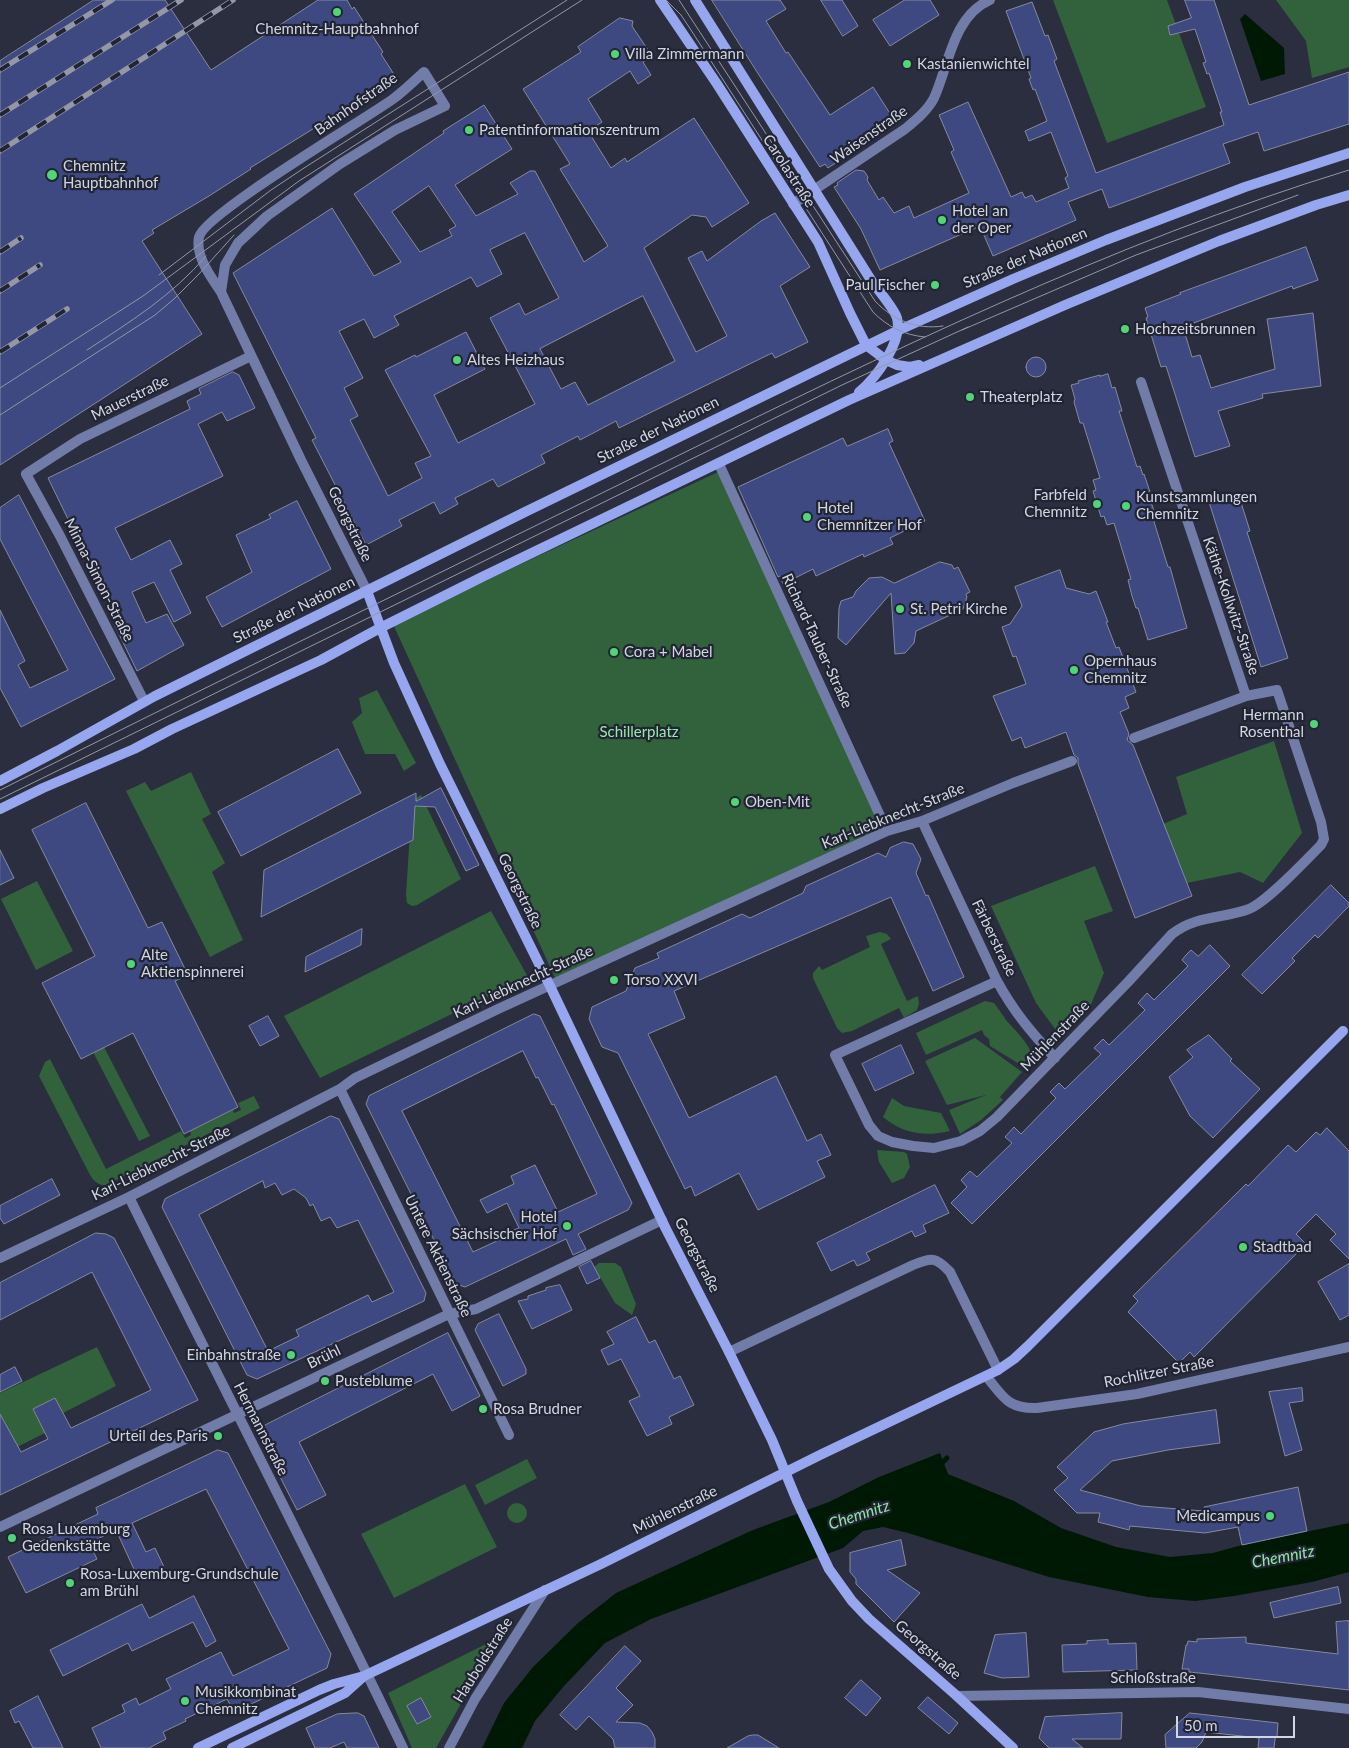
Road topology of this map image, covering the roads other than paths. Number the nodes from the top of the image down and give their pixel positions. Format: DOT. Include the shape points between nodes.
graph roads {
  1 [pos="660,0"];
  2 [pos="695,0"];
  3 [pos="990,0"];
  4 [pos="1349,153"];
  5 [pos="814,191"];
  6 [pos="1349,195"];
  7 [pos="793,204"];
  8 [pos="221,292"];
  9 [pos="897,331"];
  10 [pos="866,345"];
  11 [pos="251,356"];
  12 [pos="886,360"];
  13 [pos="934,362"];
  14 [pos="1141,382"];
  15 [pos="849,400"];
  16 [pos="719,464"];
  17 [pos="26,474"];
  18 [pos="367,591"];
  19 [pos="380,628"];
  20 [pos="1246,696"];
  21 [pos="144,701"];
  22 [pos="1134,738"];
  23 [pos="1072,761"];
  24 [pos="0,780"];
  25 [pos="0,808"];
  26 [pos="922,821"];
  27 [pos="888,831"];
  28 [pos="997,981"];
  29 [pos="550,986"];
  30 [pos="1343,1031"];
  31 [pos="1055,1058"];
  32 [pos="340,1089"];
  33 [pos="129,1197"];
  34 [pos="662,1220"];
  35 [pos="0,1258"];
  36 [pos="449,1314"];
  37 [pos="1349,1347"];
  38 [pos="729,1352"];
  39 [pos="998,1370"];
  40 [pos="986,1376"];
  41 [pos="237,1415"];
  42 [pos="508,1436"];
  43 [pos="785,1472"];
  44 [pos="0,1527"];
  45 [pos="545,1590"];
  46 [pos="366,1675"];
  47 [pos="957,1696"];
  48 [pos="1349,1709"];
  49 [pos="198,1748"];
  50 [pos="232,1748"];
  51 [pos="403,1748"];
  52 [pos="450,1748"];
  53 [pos="1013,1748"];
  1 -- 7 [label="main road, Carolastraße"];
  2 -- 5 [label="main road, Carolastraße"];
  3 -- 5 [label="street, Waisenstraße" via="972,13 962,26 933,99 919,118"];
  4 -- 9 [label="main road, Straße der Nationen" via="1245,187 1106,240"];
  5 -- 7 [label="street, Waisenstraße"];
  5 -- 9 [label="main road, Carolastraße" via="893,310"];
  6 -- 13 [label="main road" via="1219,241"];
  7 -- 10 [label="main road, Carolastraße" via="818,242"];
  8 -- 8 [label="street, Bahnhofstraße" via="225,265 238,243 266,216 395,130 445,106 424,72 394,98 279,173 203,228 199,236 200,253"];
  8 -- 11 [label="street, Georgstraße"];
  9 -- 10 [label="main road, Straße der Nationen"];
  9 -- 12 [label="main road"];
  10 -- 12 [label="main road, Carolastraße"];
  10 -- 18 [label="main road, Straße der Nationen"];
  11 -- 17 [label="street, Mauerstraße" via="80,439"];
  11 -- 18 [label="street, Georgstraße"];
  12 -- 13 [label="main road, Carolastraße" via="910,367"];
  12 -- 15 [label="main road" via="868,385"];
  13 -- 15 [label="main road"];
  14 -- 20 [label="street, Käthe-Kollwitz-Straße"];
  15 -- 16 [label="main road"];
  16 -- 19 [label="main road"];
  16 -- 27 [label="street, Richard-Tauber-Straße"];
  17 -- 21 [label="street, Minna-Simon-Straße"];
  18 -- 19 [label="main road, Georgstraße"];
  18 -- 21 [label="main road, Straße der Nationen"];
  19 -- 25 [label="main road" via="322,660"];
  19 -- 29 [label="main road, Georgstraße" via="440,764"];
  20 -- 22 [label="street"];
  20 -- 31 [label="street, Mühlenstraße" via="1277,690 1322,822 1324,839 1321,845 1259,904 1190,922 1172,934"];
  21 -- 24 [label="main road, Straße der Nationen" via="57,752"];
  23 -- 26 [label="street, Karl-Liebknecht-Straße"];
  26 -- 27 [label="street, Karl-Liebknecht-Straße"];
  26 -- 28 [label="street, Färberstraße"];
  27 -- 29 [label="street, Karl-Liebknecht-Straße"];
  28 -- 31 [label="street, Färberstraße" via="1027,1028"];
  28 -- 31 [label="street, Mühlenstraße" via="836,1055 869,1125 878,1136 913,1146 934,1148 961,1141 997,1117"];
  29 -- 32 [label="street, Karl-Liebknecht-Straße" via="355,1078"];
  29 -- 34 [label="main road, Georgstraße"];
  30 -- 39 [label="main road, Mühlenstraße" via="1028,1346"];
  32 -- 33 [label="street, Karl-Liebknecht-Straße"];
  32 -- 36 [label="street, Untere Aktienstraße"];
  33 -- 35 [label="street, Karl-Liebknecht-Straße"];
  33 -- 41 [label="street, Hermannstraße"];
  34 -- 36 [label="street, Brühl" via="476,1310"];
  34 -- 38 [label="main road, Georgstraße"];
  36 -- 41 [label="street, Brühl"];
  36 -- 42 [label="street, Untere Aktienstraße"];
  37 -- 40 [label="street, Rochlitzer Straße" via="1137,1394 1037,1408 1022,1408 1008,1402"];
  38 -- 39 [label="street" via="913,1265 934,1259 950,1272"];
  38 -- 43 [label="main road, Georgstraße"];
  39 -- 40 [label="main road, Mühlenstraße"];
  40 -- 43 [label="main road, Mühlenstraße"];
  41 -- 44 [label="street, Brühl"];
  41 -- 46 [label="street, Hermannstraße"];
  43 -- 45 [label="main road, Mühlenstraße"];
  43 -- 47 [label="main road, Georgstraße" via="829,1569 852,1601 868,1619"];
  45 -- 46 [label="main road, Mühlenstraße"];
  45 -- 52 [label="street, Hauboldstraße" via="475,1699"];
  46 -- 49 [label="main road, Mühlenstraße" via="319,1690"];
  46 -- 50 [label="main road, Mühlenstraße" via="345,1694"];
  46 -- 51 [label="street"];
  47 -- 48 [label="street, Schloßstraße" via="1198,1692"];
  47 -- 53 [label="main road, Georgstraße"];
}
